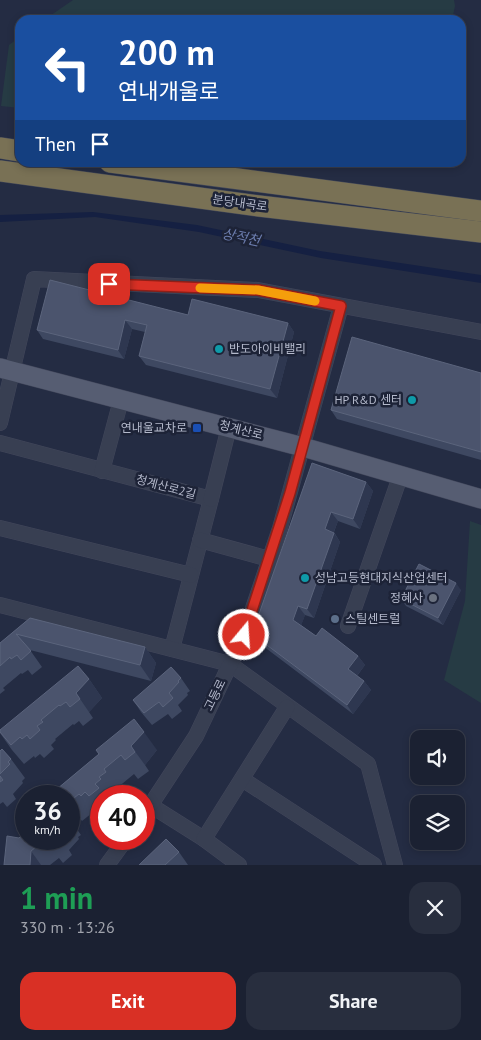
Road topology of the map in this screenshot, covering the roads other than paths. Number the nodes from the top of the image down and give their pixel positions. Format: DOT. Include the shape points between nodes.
graph roads {
  1 [pos="0,148"];
  2 [pos="15,150"];
  3 [pos="149,167"];
  4 [pos="0,171"];
  5 [pos="481,210"];
  6 [pos="481,232"];
  7 [pos="341,306"];
  8 [pos="481,332"];
  9 [pos="7,370"];
  10 [pos="121,400"];
  11 [pos="0,423"];
  12 [pos="229,427"];
  13 [pos="0,444"];
  14 [pos="303,446"];
  15 [pos="102,470"];
  16 [pos="400,474"];
  17 [pos="210,499"];
  18 [pos="481,499"];
  19 [pos="0,528"];
  20 [pos="200,540"];
  21 [pos="269,560"];
  22 [pos="191,575"];
  23 [pos="0,604"];
  24 [pos="348,626"];
  25 [pos="172,649"];
  26 [pos="230,664"];
  27 [pos="287,707"];
  28 [pos="242,779"];
  29 [pos="155,798"];
  30 [pos="155,814"];
  31 [pos="204,839"];
  32 [pos="118,850"];
  33 [pos="107,865"];
  34 [pos="239,865"];
  35 [pos="374,865"];
  36 [pos="395,865"];
  1 -- 2 [label="highway"];
  3 -- 5 [label="highway, 분당내곡로"];
  4 -- 6 [label="highway, 분당내곡로"];
  7 -- 8 [label="street"];
  7 -- 9 [label="street" via="258,290 34,280"];
  7 -- 14 [label="street, 고등로"];
  9 -- 10 [label="main road, 청계산로"];
  9 -- 11 [label="street"];
  10 -- 12 [label="main road, 청계산로"];
  10 -- 15 [label="street"];
  12 -- 14 [label="main road, 청계산로"];
  12 -- 17 [label="street"];
  13 -- 15 [label="street, 청계산로2길"];
  14 -- 16 [label="main road, 청계산로"];
  14 -- 21 [label="street, 고등로"];
  15 -- 17 [label="street, 청계산로2길"];
  16 -- 18 [label="main road, 청계산로"];
  16 -- 24 [label="street"];
  17 -- 20 [label="street, 청계산로2길"];
  19 -- 22 [label="street"];
  20 -- 21 [label="street"];
  20 -- 22 [label="street, 청계산로2길"];
  21 -- 26 [label="street, 고등로" via="244,635"];
  22 -- 25 [label="street, 청계산로2길"];
  23 -- 25 [label="street"];
  25 -- 26 [label="street"];
  26 -- 27 [label="street"];
  26 -- 29 [label="street, 고등로" via="196,736"];
  27 -- 28 [label="street"];
  27 -- 36 [label="street" via="368,764"];
  28 -- 31 [label="street"];
  28 -- 35 [label="street"];
  30 -- 31 [label="street"];
  31 -- 34 [label="street"];
  32 -- 33 [label="street"];
}
